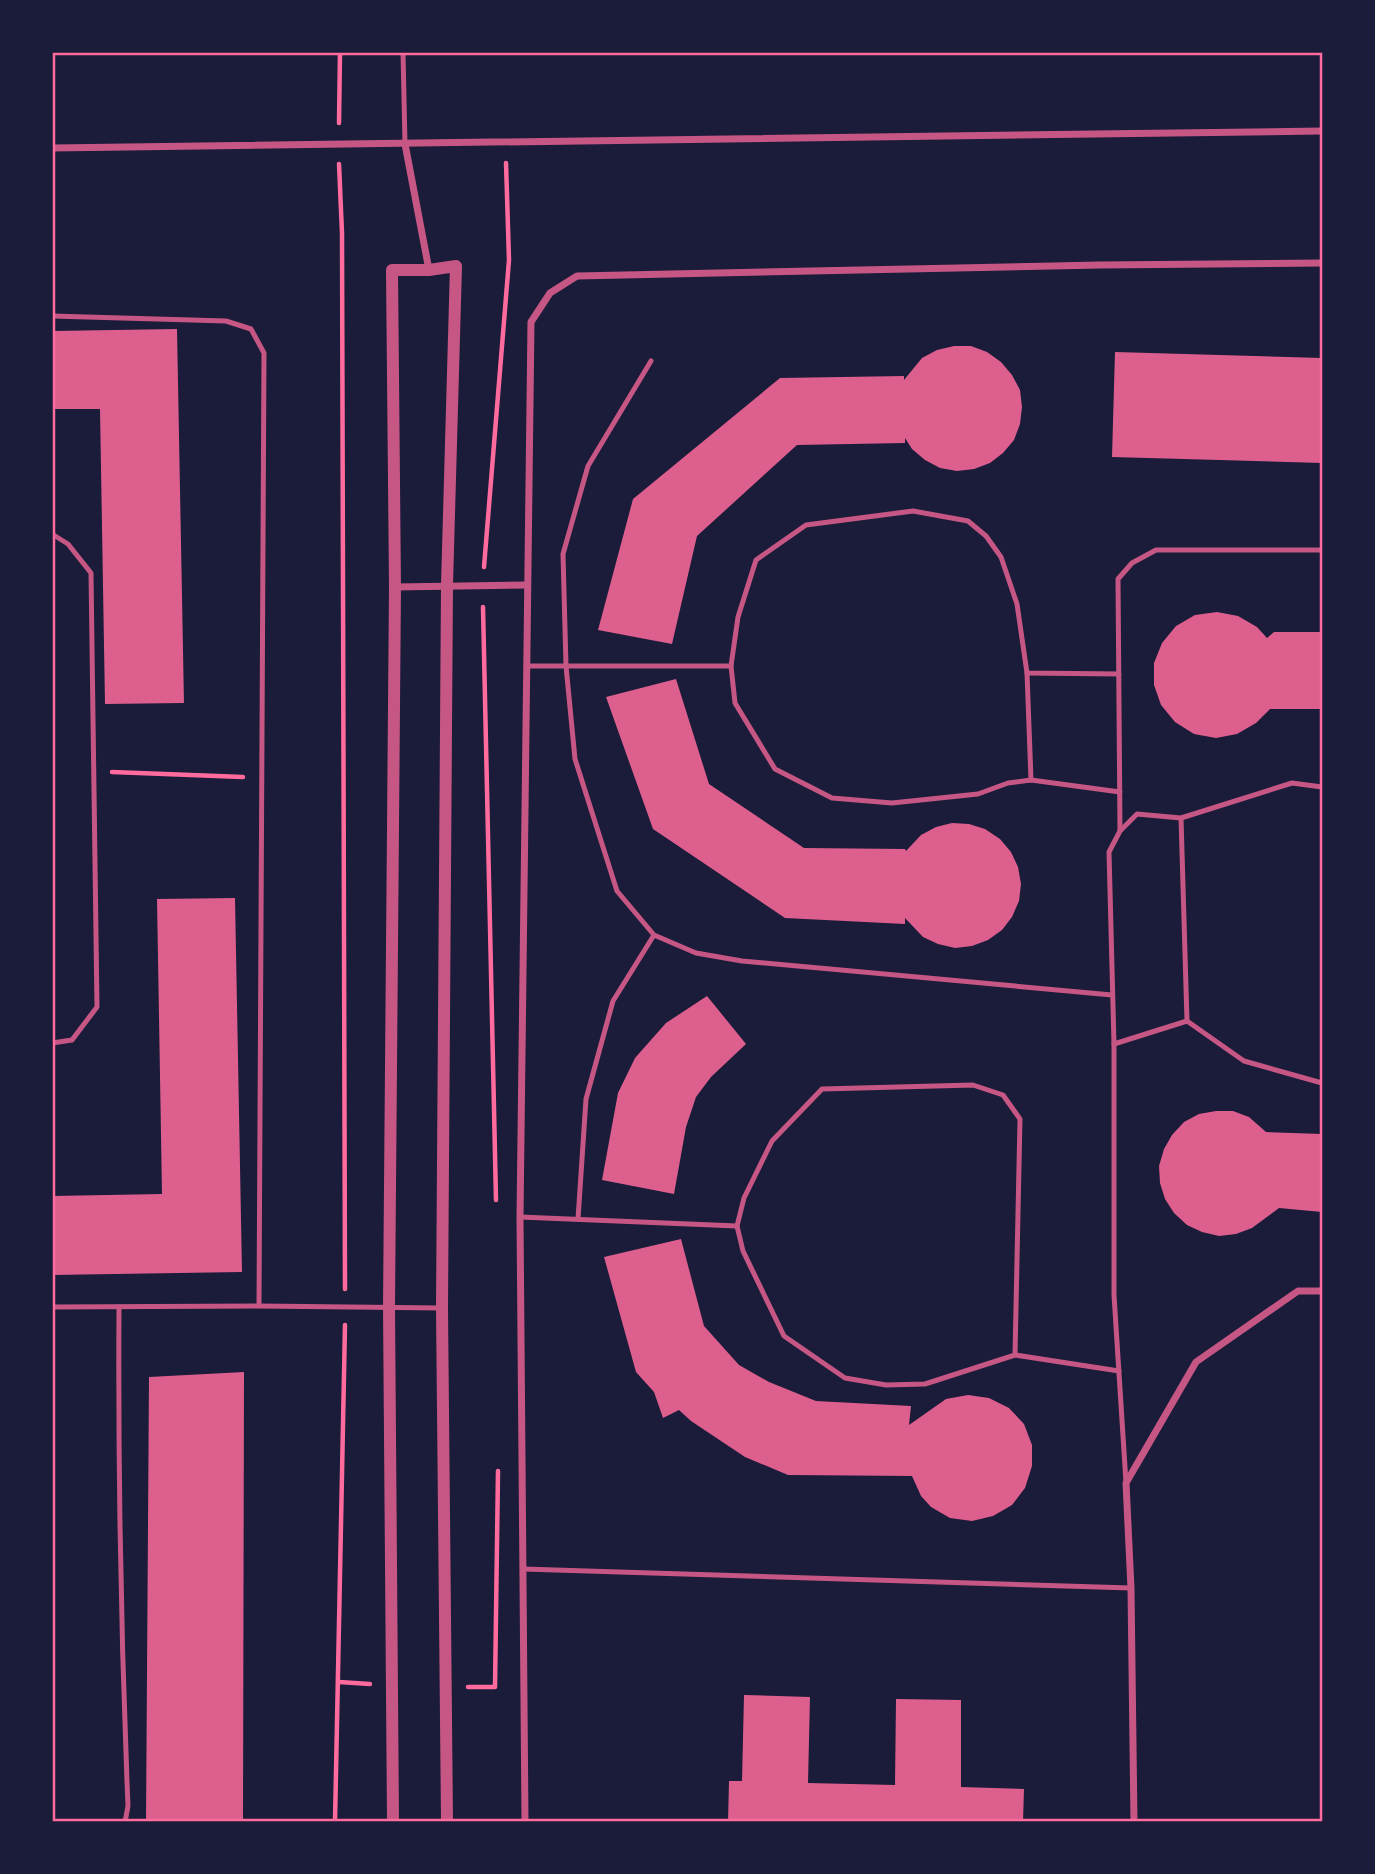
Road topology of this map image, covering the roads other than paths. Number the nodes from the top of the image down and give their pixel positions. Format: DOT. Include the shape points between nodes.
graph roads {
  1 [pos="403,52"];
  2 [pos="1322,131"];
  3 [pos="405,144"];
  4 [pos="52,148"];
  5 [pos="1322,263"];
  6 [pos="429,270"];
  7 [pos="52,316"];
  8 [pos="651,361"];
  9 [pos="52,534"];
  10 [pos="1322,550"];
  11 [pos="447,585"];
  12 [pos="527,585"];
  13 [pos="395,587"];
  14 [pos="527,666"];
  15 [pos="566,666"];
  16 [pos="731,666"];
  17 [pos="1027,673"];
  18 [pos="1119,674"];
  19 [pos="1031,780"];
  20 [pos="1322,787"];
  21 [pos="1120,792"];
  22 [pos="1181,818"];
  23 [pos="1120,831"];
  24 [pos="654,935"];
  25 [pos="1112,995"];
  26 [pos="1188,1021"];
  27 [pos="52,1043"];
  28 [pos="1114,1044"];
  29 [pos="1322,1083"];
  30 [pos="520,1217"];
  31 [pos="578,1219"];
  32 [pos="737,1226"];
  33 [pos="1322,1290"];
  34 [pos="259,1306"];
  35 [pos="52,1307"];
  36 [pos="119,1307"];
  37 [pos="389,1307"];
  38 [pos="442,1308"];
  39 [pos="1015,1355"];
  40 [pos="1119,1371"];
  41 [pos="1126,1483"];
  42 [pos="523,1569"];
  43 [pos="1131,1588"];
  44 [pos="125,1822"];
  45 [pos="393,1822"];
  46 [pos="447,1822"];
  47 [pos="525,1822"];
  48 [pos="1133,1822"];
  1 -- 3 [label="lane"];
  2 -- 3 [label="street"];
  3 -- 4 [label="street"];
  3 -- 6 [label="street"];
  5 -- 12 [label="street" via="577,276 550,293 531,322"];
  6 -- 11 [label="street" via="456,266"];
  6 -- 13 [label="street" via="392,270"];
  7 -- 34 [label="lane" via="226,321 251,329 264,353"];
  8 -- 15 [label="lane" via="588,466 563,554"];
  9 -- 27 [label="lane" via="68,544 91,573 96,1007 72,1041"];
  10 -- 18 [label="lane" via="1156,550 1132,563 1118,579"];
  11 -- 12 [label="street"];
  11 -- 13 [label="street"];
  11 -- 38 [label="street"];
  12 -- 14 [label="street"];
  13 -- 37 [label="street"];
  14 -- 15 [label="lane"];
  14 -- 30 [label="street"];
  15 -- 16 [label="lane"];
  15 -- 24 [label="lane" via="575,759 617,891"];
  16 -- 17 [label="lane" via="738,617 756,560 806,525 913,511 968,521 1001,557 1017,604"];
  16 -- 19 [label="lane" via="735,703 775,769 832,798 892,803 978,794"];
  17 -- 18 [label="lane"];
  17 -- 19 [label="lane"];
  18 -- 21 [label="lane"];
  19 -- 21 [label="lane"];
  20 -- 22 [label="lane" via="1292,783"];
  21 -- 23 [label="lane"];
  22 -- 23 [label="lane" via="1137,814"];
  22 -- 26 [label="lane"];
  23 -- 25 [label="lane" via="1109,852"];
  24 -- 25 [label="lane" via="696,953 742,961"];
  24 -- 31 [label="lane" via="613,1001 586,1099"];
  25 -- 28 [label="lane"];
  26 -- 28 [label="lane"];
  26 -- 29 [label="lane" via="1244,1061"];
  28 -- 40 [label="lane" via="1114,1295"];
  30 -- 31 [label="lane"];
  30 -- 42 [label="street"];
  31 -- 32 [label="lane"];
  32 -- 39 [label="lane" via="743,1251 784,1336 845,1378 886,1385 925,1384"];
  32 -- 39 [label="lane" via="744,1198 772,1142 822,1089 973,1085 1003,1095 1020,1119"];
  33 -- 41 [label="street" via="1298,1291 1196,1362"];
  34 -- 36 [label="lane"];
  34 -- 37 [label="lane"];
  35 -- 36 [label="lane"];
  36 -- 44 [label="lane"];
  37 -- 38 [label="lane"];
  37 -- 45 [label="street"];
  38 -- 46 [label="street"];
  39 -- 40 [label="lane"];
  40 -- 41 [label="lane"];
  41 -- 43 [label="street"];
  42 -- 43 [label="lane"];
  42 -- 47 [label="street"];
  43 -- 48 [label="street"];
}
